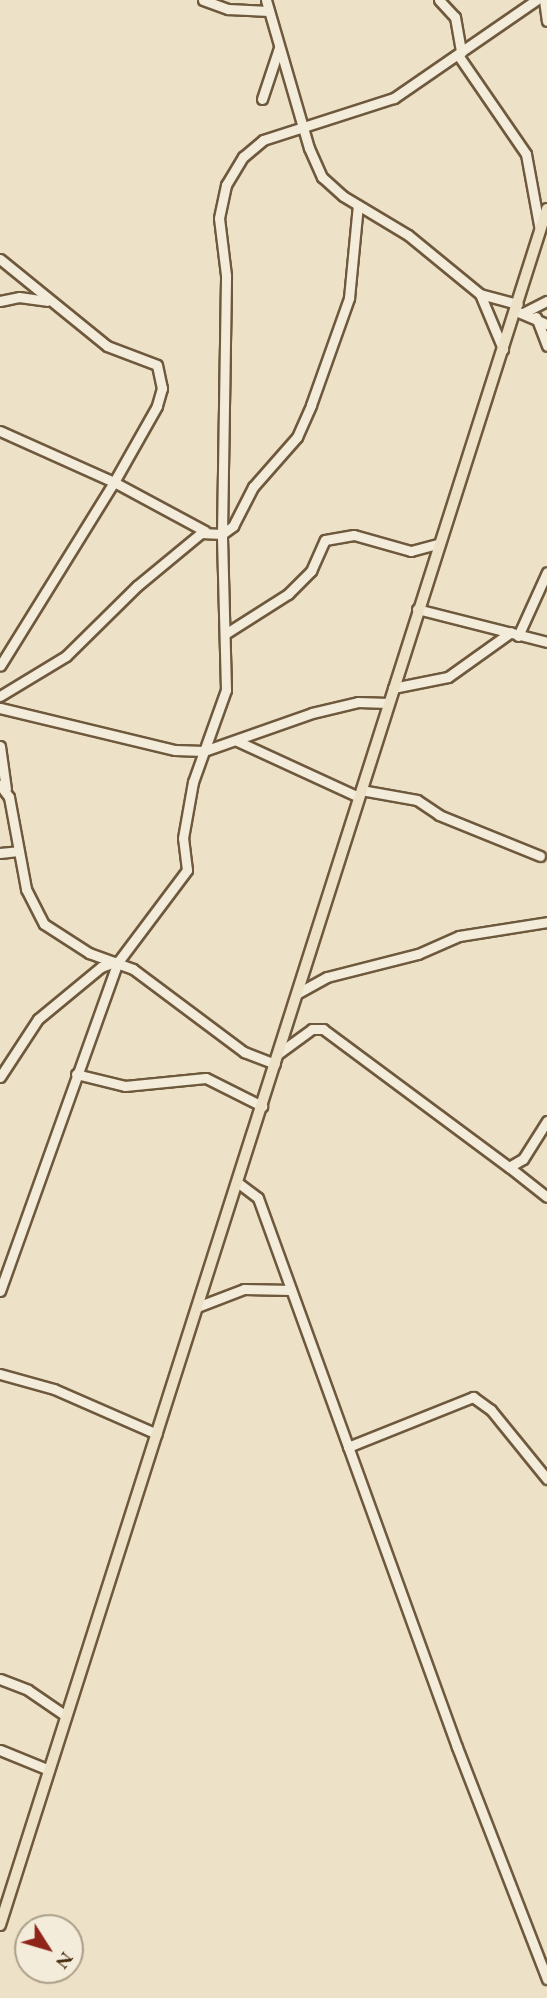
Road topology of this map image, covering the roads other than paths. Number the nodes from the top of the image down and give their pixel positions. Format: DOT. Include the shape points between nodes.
graph roads {
  1 [pos="203,0"];
  2 [pos="266,0"];
  3 [pos="439,0"];
  4 [pos="536,0"];
  5 [pos="544,0"];
  6 [pos="269,11"];
  7 [pos="547,21"];
  8 [pos="279,43"];
  9 [pos="459,54"];
  10 [pos="262,99"];
  11 [pos="306,128"];
  12 [pos="358,205"];
  13 [pos="547,209"];
  14 [pos="540,232"];
  15 [pos="0,259"];
  16 [pos="480,294"];
  17 [pos="0,301"];
  18 [pos="48,301"];
  19 [pos="547,301"];
  20 [pos="519,309"];
  21 [pos="536,317"];
  22 [pos="547,324"];
  23 [pos="547,346"];
  24 [pos="503,349"];
  25 [pos="0,431"];
  26 [pos="114,482"];
  27 [pos="205,531"];
  28 [pos="222,534"];
  29 [pos="440,543"];
  30 [pos="547,572"];
  31 [pos="417,609"];
  32 [pos="225,634"];
  33 [pos="515,634"];
  34 [pos="544,641"];
  35 [pos="547,650"];
  36 [pos="0,666"];
  37 [pos="393,688"];
  38 [pos="0,696"];
  39 [pos="388,703"];
  40 [pos="0,708"];
  41 [pos="237,741"];
  42 [pos="0,746"];
  43 [pos="204,751"];
  44 [pos="3,787"];
  45 [pos="360,793"];
  46 [pos="18,851"];
  47 [pos="0,853"];
  48 [pos="540,856"];
  49 [pos="547,922"];
  50 [pos="118,962"];
  51 [pos="298,993"];
  52 [pos="277,1059"];
  53 [pos="76,1074"];
  54 [pos="0,1077"];
  55 [pos="262,1106"];
  56 [pos="547,1121"];
  57 [pos="509,1167"];
  58 [pos="237,1182"];
  59 [pos="547,1197"];
  60 [pos="291,1290"];
  61 [pos="0,1291"];
  62 [pos="197,1307"];
  63 [pos="0,1374"];
  64 [pos="157,1434"];
  65 [pos="348,1447"];
  66 [pos="547,1479"];
  67 [pos="0,1679"];
  68 [pos="66,1716"];
  69 [pos="0,1750"];
  70 [pos="49,1770"];
  71 [pos="0,1925"];
  72 [pos="547,1979"];
  1 -- 6 [label="street" via="228,9"];
  2 -- 6 [label="street"];
  3 -- 9 [label="street" via="455,18"];
  4 -- 9 [label="street"];
  5 -- 7 [label="street"];
  6 -- 8 [label="street"];
  8 -- 10 [label="street"];
  8 -- 11 [label="street"];
  9 -- 11 [label="street" via="387,102"];
  9 -- 14 [label="street" via="526,155"];
  11 -- 12 [label="street" via="322,177"];
  11 -- 28 [label="street" via="254,146 231,175 220,207 226,275"];
  12 -- 16 [label="street" via="408,235"];
  12 -- 28 [label="street" via="349,298 307,414 290,446 258,481 233,526"];
  13 -- 14 [label="main road"];
  14 -- 20 [label="main road"];
  15 -- 18 [label="street"];
  16 -- 20 [label="street"];
  16 -- 24 [label="street"];
  17 -- 18 [label="street" via="19,297"];
  18 -- 26 [label="street" via="107,346 154,363 159,370 162,394"];
  19 -- 20 [label="street"];
  20 -- 21 [label="street"];
  20 -- 24 [label="main road"];
  21 -- 22 [label="street"];
  21 -- 23 [label="street"];
  24 -- 29 [label="main road"];
  25 -- 26 [label="street"];
  26 -- 27 [label="street"];
  26 -- 36 [label="street"];
  27 -- 28 [label="street"];
  27 -- 38 [label="street" via="137,586 66,656"];
  28 -- 32 [label="street"];
  29 -- 31 [label="main road"];
  29 -- 32 [label="street" via="411,551 354,535 326,540 311,571 288,594"];
  30 -- 33 [label="street"];
  31 -- 33 [label="street"];
  31 -- 37 [label="main road"];
  32 -- 43 [label="street" via="226,690"];
  33 -- 34 [label="street"];
  33 -- 37 [label="street" via="448,677"];
  34 -- 35 [label="street"];
  37 -- 39 [label="main road"];
  39 -- 41 [label="street" via="358,702 312,713 258,729"];
  39 -- 45 [label="main road"];
  40 -- 43 [label="street" via="175,750"];
  41 -- 43 [label="street"];
  41 -- 45 [label="street"];
  42 -- 44 [label="street"];
  43 -- 50 [label="street" via="183,838 187,870"];
  44 -- 46 [label="street"];
  45 -- 48 [label="street" via="417,800 439,816"];
  45 -- 51 [label="main road"];
  46 -- 47 [label="street"];
  46 -- 50 [label="street" via="26,889 44,924 79,948"];
  49 -- 51 [label="street" via="459,936 418,954 327,977"];
  50 -- 52 [label="street" via="244,1052"];
  50 -- 53 [label="street"];
  50 -- 54 [label="street" via="102,967 38,1019"];
  51 -- 52 [label="main road"];
  52 -- 55 [label="main road"];
  52 -- 57 [label="street" via="312,1029 323,1029"];
  53 -- 55 [label="street" via="125,1086 206,1078"];
  53 -- 61 [label="street"];
  55 -- 58 [label="main road"];
  56 -- 57 [label="street" via="523,1159"];
  57 -- 59 [label="street"];
  58 -- 60 [label="street" via="258,1198"];
  58 -- 62 [label="main road"];
  60 -- 62 [label="street" via="244,1289"];
  60 -- 65 [label="street"];
  62 -- 64 [label="main road"];
  63 -- 64 [label="street" via="54,1390"];
  64 -- 68 [label="main road"];
  65 -- 66 [label="street" via="473,1397 491,1410"];
  65 -- 72 [label="street"];
  67 -- 68 [label="street" via="29,1690"];
  68 -- 70 [label="main road"];
  69 -- 70 [label="street"];
  70 -- 71 [label="main road"];
}
